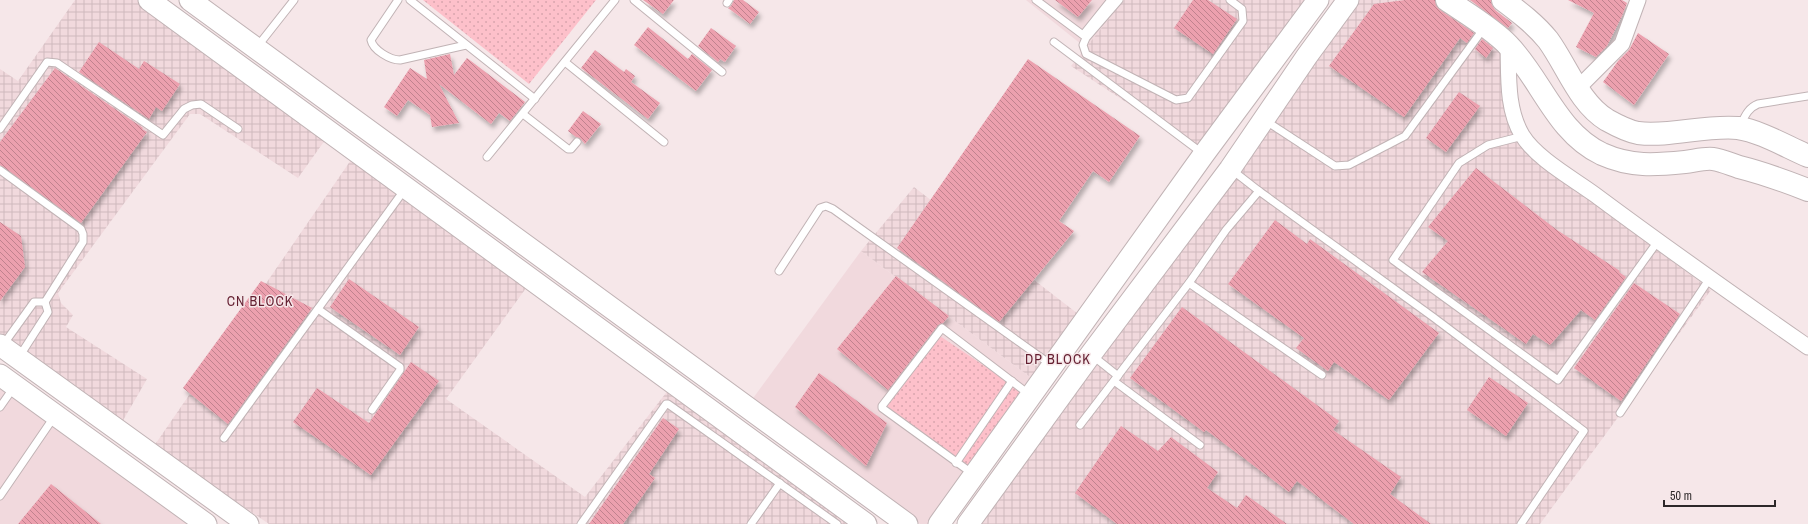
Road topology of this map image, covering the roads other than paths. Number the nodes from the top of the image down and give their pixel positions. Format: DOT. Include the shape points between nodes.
graph roads {
  1 [pos="149,0"];
  2 [pos="190,0"];
  3 [pos="294,0"];
  4 [pos="398,0"];
  5 [pos="410,0"];
  6 [pos="615,0"];
  7 [pos="634,0"];
  8 [pos="1036,0"];
  9 [pos="1111,0"];
  10 [pos="1119,0"];
  11 [pos="1230,0"];
  12 [pos="1318,0"];
  13 [pos="1348,0"];
  14 [pos="1447,0"];
  15 [pos="1503,0"];
  16 [pos="1638,0"];
  17 [pos="1485,27"];
  18 [pos="1054,42"];
  19 [pos="1508,44"];
  20 [pos="466,45"];
  21 [pos="256,48"];
  22 [pos="565,62"];
  23 [pos="722,72"];
  24 [pos="1578,88"];
  25 [pos="1808,96"];
  26 [pos="534,99"];
  27 [pos="523,114"];
  28 [pos="1264,120"];
  29 [pos="1740,128"];
  30 [pos="0,129"];
  31 [pos="238,129"];
  32 [pos="1523,136"];
  33 [pos="577,142"];
  34 [pos="664,142"];
  35 [pos="401,153"];
  36 [pos="1204,154"];
  37 [pos="1808,156"];
  38 [pos="487,157"];
  39 [pos="1230,169"];
  40 [pos="0,170"];
  41 [pos="386,173"];
  42 [pos="406,187"];
  43 [pos="1808,190"];
  44 [pos="1259,191"];
  45 [pos="1658,241"];
  46 [pos="779,271"];
  47 [pos="1710,278"];
  48 [pos="1189,282"];
  49 [pos="45,302"];
  50 [pos="318,309"];
  51 [pos="1808,347"];
  52 [pos="7,350"];
  53 [pos="1091,354"];
  54 [pos="1053,366"];
  55 [pos="1322,375"];
  56 [pos="1116,378"];
  57 [pos="7,380"];
  58 [pos="1012,380"];
  59 [pos="1032,396"];
  60 [pos="0,407"];
  61 [pos="372,410"];
  62 [pos="1620,413"];
  63 [pos="56,415"];
  64 [pos="1080,425"];
  65 [pos="224,438"];
  66 [pos="1200,445"];
  67 [pos="956,463"];
  68 [pos="974,475"];
  69 [pos="780,483"];
  70 [pos="0,496"];
  71 [pos="206,524"];
  72 [pos="248,524"];
  73 [pos="581,524"];
  74 [pos="751,524"];
  75 [pos="837,524"];
  76 [pos="866,524"];
  77 [pos="907,524"];
  78 [pos="939,524"];
  79 [pos="968,524"];
  80 [pos="1520,524"];
  1 -- 41 [label="street"];
  2 -- 21 [label="street"];
  3 -- 21 [label="lane"];
  4 -- 20 [label="lane" via="371,40 374,47 392,59 400,60"];
  5 -- 20 [label="lane"];
  6 -- 22 [label="lane"];
  7 -- 23 [label="lane"];
  8 -- 9 [label="lane" via="1083,35"];
  10 -- 11 [label="lane" via="1086,38 1083,45 1086,54 1176,100 1188,98 1243,21 1242,9"];
  12 -- 36 [label="street"];
  13 -- 28 [label="street"];
  14 -- 17 [label="main road"];
  15 -- 24 [label="main road" via="1539,29"];
  16 -- 24 [label="street" via="1622,44"];
  17 -- 19 [label="main road"];
  17 -- 28 [label="lane" via="1405,136 1349,165 1335,166"];
  18 -- 36 [label="lane"];
  19 -- 32 [label="street" via="1509,98"];
  19 -- 43 [label="main road" via="1530,71 1566,126 1588,146 1616,160 1658,165 1712,159 1777,177"];
  20 -- 26 [label="lane"];
  21 -- 35 [label="street"];
  22 -- 26 [label="lane"];
  22 -- 34 [label="lane"];
  24 -- 29 [label="main road" via="1591,106 1606,119 1637,133"];
  25 -- 29 [label="lane" via="1752,106"];
  26 -- 27 [label="lane"];
  27 -- 33 [label="lane" via="568,149"];
  27 -- 38 [label="lane"];
  28 -- 39 [label="street"];
  29 -- 37 [label="main road"];
  30 -- 31 [label="lane" via="47,62 57,63 163,135 184,109 201,104"];
  32 -- 45 [label="street" via="1534,150"];
  32 -- 45 [label="lane" via="1488,145 1459,163 1393,260 1558,380"];
  35 -- 41 [label="street"];
  35 -- 77 [label="street"];
  36 -- 54 [label="street"];
  39 -- 44 [label="lane"];
  39 -- 53 [label="street"];
  40 -- 49 [label="lane" via="81,229 83,234 83,242"];
  41 -- 42 [label="street"];
  42 -- 50 [label="lane"];
  42 -- 76 [label="street"];
  44 -- 48 [label="lane" via="1226,230"];
  44 -- 80 [label="lane" via="1433,317 1584,431"];
  45 -- 47 [label="street"];
  46 -- 54 [label="lane" via="820,208 826,206"];
  47 -- 51 [label="street"];
  47 -- 62 [label="lane"];
  48 -- 55 [label="lane"];
  48 -- 56 [label="lane"];
  49 -- 52 [label="lane" via="34,302"];
  49 -- 52 [label="lane" via="48,312"];
  50 -- 61 [label="lane" via="400,367"];
  50 -- 65 [label="lane"];
  52 -- 72 [label="street"];
  53 -- 56 [label="lane"];
  53 -- 79 [label="street"];
  54 -- 59 [label="street"];
  56 -- 64 [label="lane"];
  56 -- 66 [label="lane"];
  57 -- 60 [label="lane"];
  57 -- 63 [label="street"];
  58 -- 59 [label="lane"];
  58 -- 67 [label="lane"];
  58 -- 67 [label="lane" via="942,328 882,406"];
  59 -- 68 [label="street"];
  63 -- 70 [label="lane"];
  63 -- 71 [label="street"];
  67 -- 68 [label="lane"];
  68 -- 78 [label="street"];
  69 -- 73 [label="lane" via="671,405 666,404"];
  69 -- 74 [label="lane"];
  69 -- 75 [label="lane"];
}
